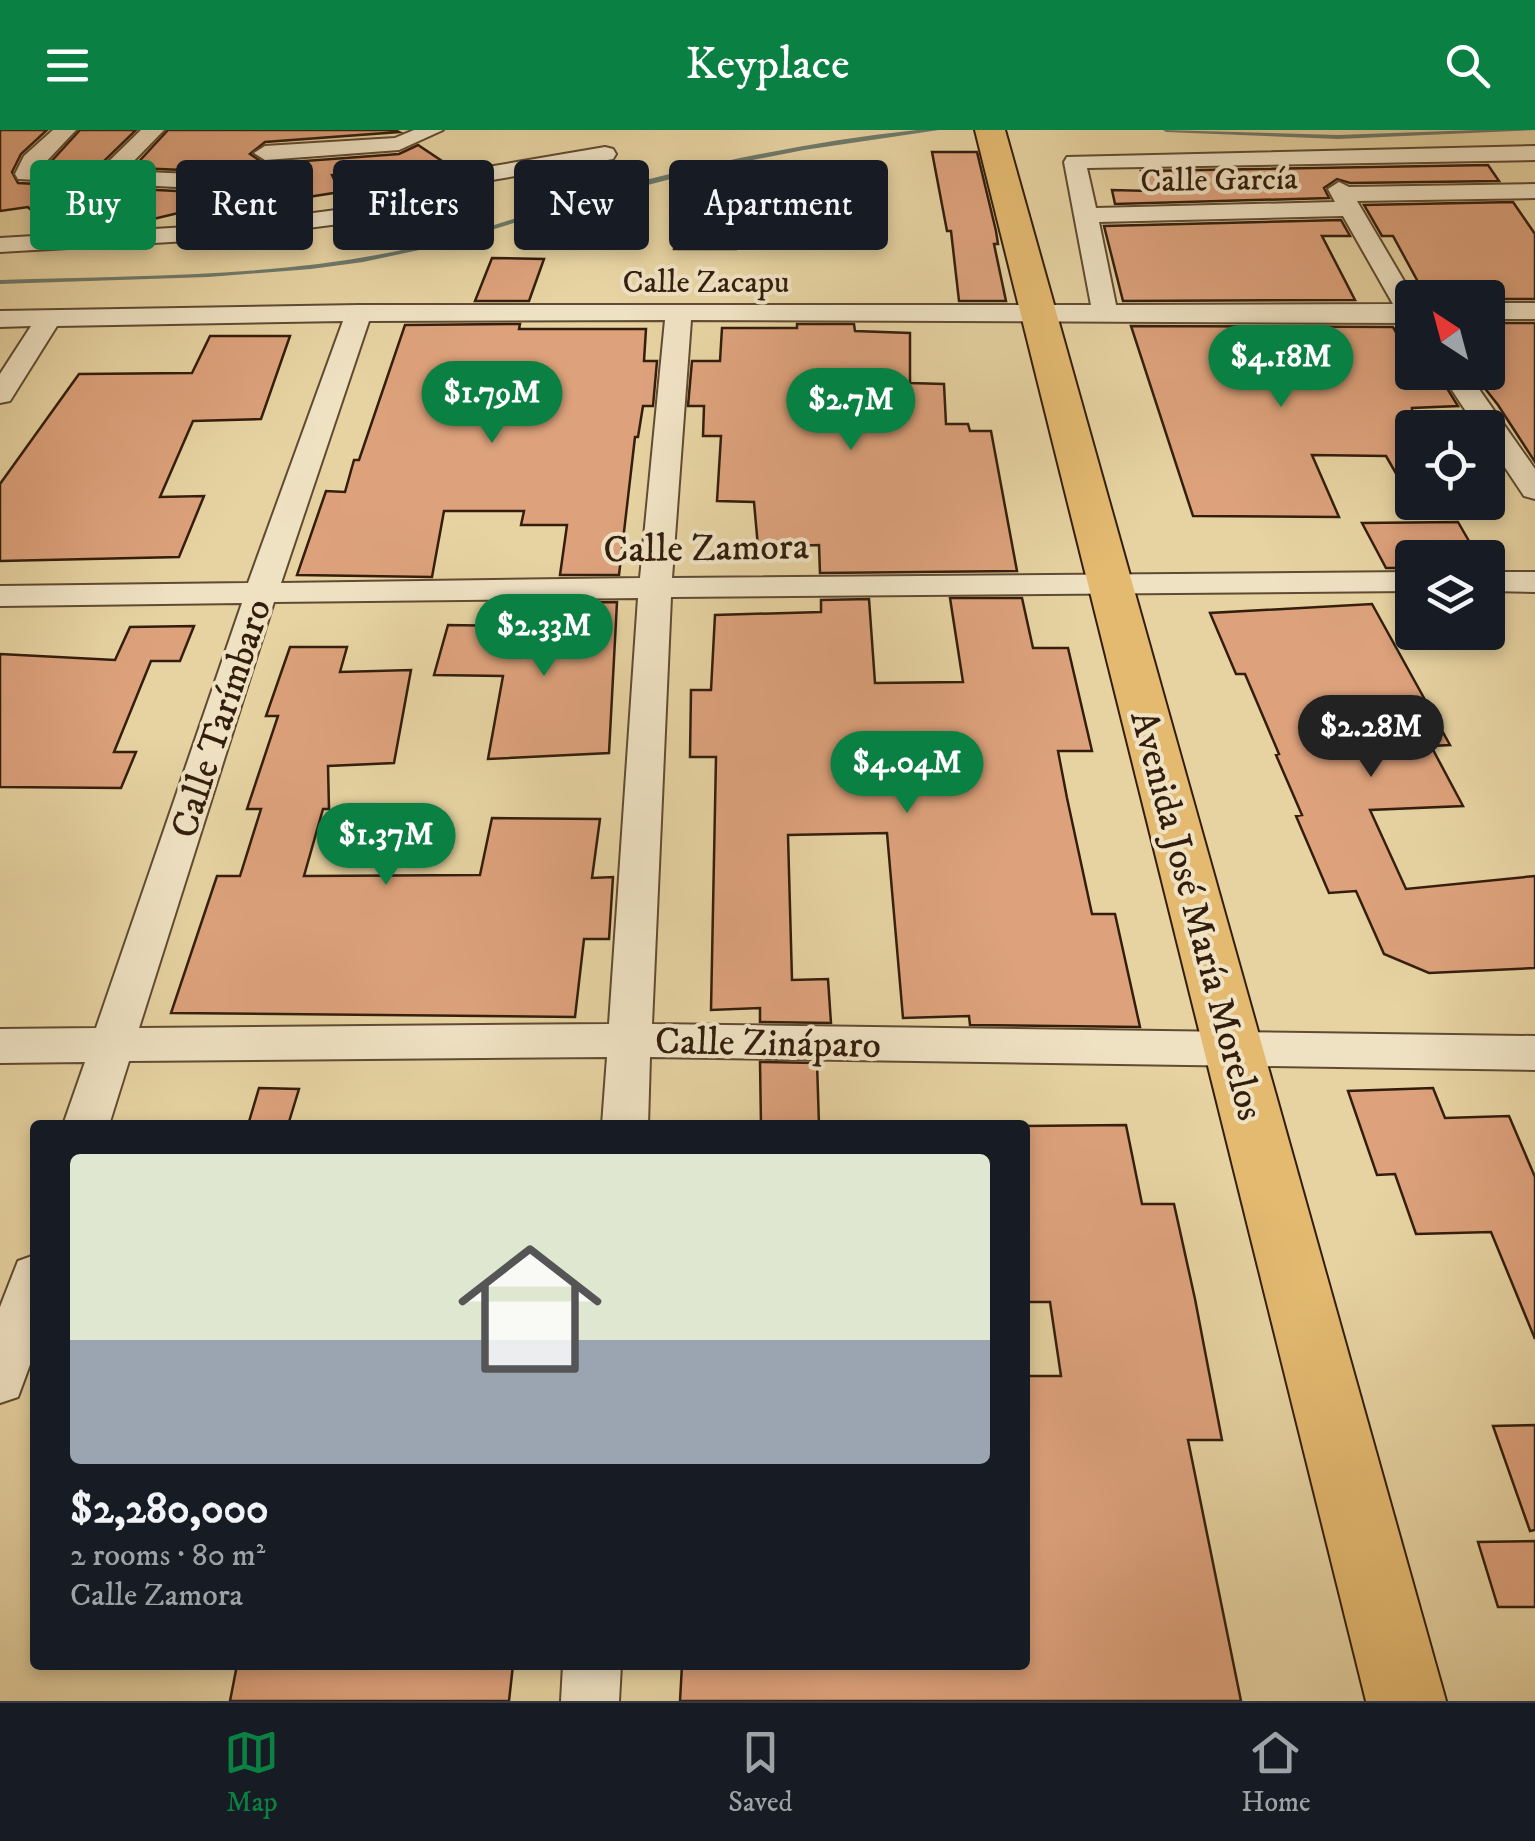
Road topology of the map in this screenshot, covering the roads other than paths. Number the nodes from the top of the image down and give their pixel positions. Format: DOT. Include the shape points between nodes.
graph roads {
  1 [pos="65,130"];
  2 [pos="152,130"];
  3 [pos="289,130"];
  4 [pos="432,130"];
  5 [pos="1535,152"];
  6 [pos="265,153"];
  7 [pos="997,153"];
  8 [pos="605,154"];
  9 [pos="123,160"];
  10 [pos="258,160"];
  11 [pos="1322,160"];
  12 [pos="29,168"];
  13 [pos="2,170"];
  14 [pos="1535,191"];
  15 [pos="1348,201"];
  16 [pos="1086,215"];
  17 [pos="313,220"];
  18 [pos="176,234"];
  19 [pos="0,244"];
  20 [pos="1395,283"];
  21 [pos="1505,311"];
  22 [pos="1535,311"];
  23 [pos="359,312"];
  24 [pos="1106,312"];
  25 [pos="679,313"];
  26 [pos="1395,313"];
  27 [pos="1040,314"];
  28 [pos="50,317"];
  29 [pos="0,318"];
  30 [pos="1466,390"];
  31 [pos="0,395"];
  32 [pos="1535,490"];
  33 [pos="1110,582"];
  34 [pos="1395,582"];
  35 [pos="1505,582"];
  36 [pos="1535,582"];
  37 [pos="655,588"];
  38 [pos="261,593"];
  39 [pos="0,596"];
  40 [pos="630,1040"];
  41 [pos="113,1045"];
  42 [pos="0,1046"];
  43 [pos="1233,1046"];
  44 [pos="1535,1053"];
  45 [pos="88,1120"];
  46 [pos="624,1120"];
  47 [pos="30,1291"];
  48 [pos="0,1380"];
  49 [pos="592,1670"];
  50 [pos="590,1701"];
  51 [pos="1406,1701"];
  1 -- 12 [label="street"];
  2 -- 9 [label="street"];
  3 -- 6 [label="street"];
  4 -- 6 [label="street" via="399,144"];
  5 -- 11 [label="street"];
  6 -- 10 [label="street"];
  7 -- 27 [label="main road, Avenida José María Morelos"];
  8 -- 17 [label="street" via="488,174 362,214"];
  11 -- 15 [label="street"];
  11 -- 16 [label="street" via="1075,162"];
  12 -- 13 [label="street"];
  14 -- 15 [label="street, Calle García"];
  15 -- 16 [label="street, Calle García"];
  15 -- 20 [label="street"];
  16 -- 24 [label="street"];
  18 -- 19 [label="street"];
  21 -- 22 [label="street"];
  23 -- 25 [label="street, Calle Zacapu"];
  23 -- 28 [label="street, Calle Zacapu"];
  23 -- 38 [label="street, Calle Tarímbaro"];
  24 -- 26 [label="street, Calle Zacapu"];
  24 -- 27 [label="street, Calle Zacapu"];
  25 -- 27 [label="street, Calle Zacapu"];
  25 -- 37 [label="street"];
  27 -- 33 [label="main road, Avenida José María Morelos"];
  28 -- 29 [label="street, Calle Zacapu"];
  28 -- 31 [label="street"];
  30 -- 32 [label="street"];
  33 -- 34 [label="street, Calle Zamora"];
  33 -- 37 [label="street, Calle Zamora"];
  33 -- 43 [label="main road, Avenida José María Morelos"];
  35 -- 36 [label="street"];
  37 -- 38 [label="street, Calle Zamora"];
  37 -- 40 [label="street"];
  38 -- 39 [label="street, Calle Zamora"];
  38 -- 41 [label="street, Calle Tarímbaro"];
  40 -- 41 [label="street, Calle Zináparo"];
  40 -- 43 [label="street, Calle Zináparo"];
  40 -- 46 [label="street"];
  41 -- 42 [label="street, Calle Zináparo"];
  41 -- 45 [label="street, Calle Tarímbaro"];
  43 -- 44 [label="street, Calle Zináparo"];
  43 -- 51 [label="main road, Avenida José María Morelos"];
  47 -- 48 [label="street"];
  49 -- 50 [label="street"];
}
